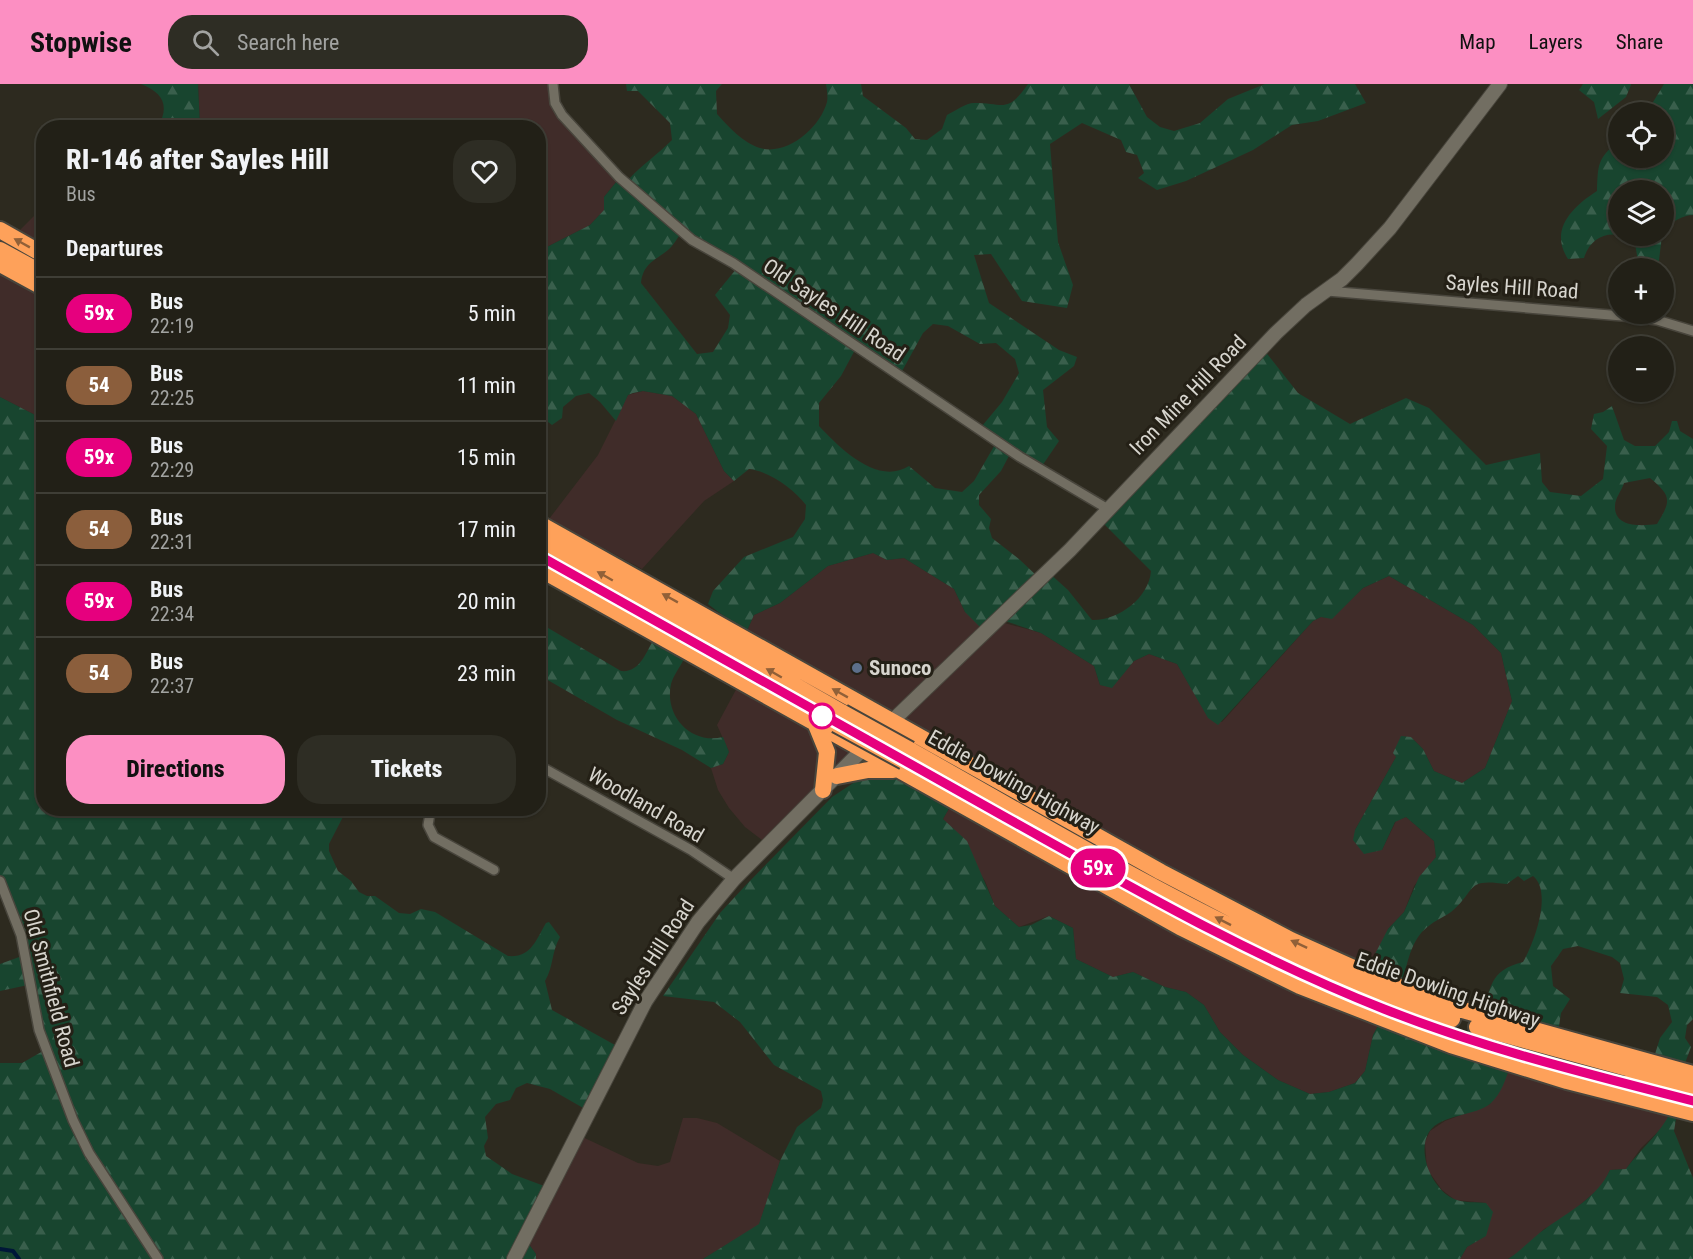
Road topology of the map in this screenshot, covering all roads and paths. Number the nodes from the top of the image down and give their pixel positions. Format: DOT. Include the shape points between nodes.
graph roads {
  1 [pos="553,84"];
  2 [pos="1500,84"];
  3 [pos="0,230"];
  4 [pos="0,250"];
  5 [pos="36,250"];
  6 [pos="0,264"];
  7 [pos="36,270"];
  8 [pos="36,284"];
  9 [pos="1327,291"];
  10 [pos="1693,331"];
  11 [pos="1108,509"];
  12 [pos="546,528"];
  13 [pos="546,543"];
  14 [pos="546,559"];
  15 [pos="546,573"];
  16 [pos="840,719"];
  17 [pos="891,722"];
  18 [pos="816,725"];
  19 [pos="861,751"];
  20 [pos="903,761"];
  21 [pos="546,769"];
  22 [pos="837,776"];
  23 [pos="823,790"];
  24 [pos="430,816"];
  25 [pos="494,870"];
  26 [pos="734,879"];
  27 [pos="0,881"];
  28 [pos="1693,1074"];
  29 [pos="1693,1086"];
  30 [pos="1693,1101"];
  31 [pos="1693,1113"];
  32 [pos="158,1259"];
  33 [pos="514,1259"];
  1 -- 11 [label="street, Old Sayles Hill Road" via="555,103 562,115 619,177 692,240 733,263 1020,457"];
  2 -- 9 [label="street, Iron Mine Hill Road" via="1390,228"];
  5 -- 3 [label="highway, one-way"];
  4 -- 7 [label="highway"];
  6 -- 8 [label="highway"];
  9 -- 10 [label="street, Sayles Hill Road" via="1634,317"];
  9 -- 11 [label="street, Iron Mine Hill Road" via="1276,333"];
  11 -- 17 [label="street, Iron Mine Hill Road"];
  17 -- 12 [label="highway, one-way"];
  16 -- 13 [label="highway, Eddie Dowling Highway, one-way"];
  14 -- 16 [label="highway, Eddie Dowling Highway"];
  15 -- 18 [label="highway"];
  16 -- 20 [label="highway, Eddie Dowling Highway, bridge"];
  17 -- 19 [label="street, Sayles Hill Road"];
  28 -- 17 [label="highway, one-way" via="1469,1013 1344,964 1199,893"];
  18 -- 19 [label="highway"];
  18 -- 23 [label="highway" via="827,752"];
  19 -- 20 [label="highway"];
  19 -- 22 [label="street, Sayles Hill Road"];
  20 -- 22 [label="highway"];
  29 -- 20 [label="highway, Eddie Dowling Highway, one-way" via="1471,1025 1332,972"];
  20 -- 30 [label="highway, Eddie Dowling Highway" via="1206,927 1322,983 1467,1040"];
  20 -- 31 [label="highway" via="1180,927 1322,996 1462,1049"];
  21 -- 26 [label="street, Woodland Road" via="691,850"];
  22 -- 23 [label="street, Sayles Hill Road"];
  23 -- 26 [label="street, Sayles Hill Road"];
  24 -- 25 [label="street" via="428,825 434,837"];
  26 -- 33 [label="street, Sayles Hill Road" via="698,922 645,1002"];
  27 -- 32 [label="street, Old Smithfield Road" via="21,935 39,1030 73,1120 88,1153"];
}
